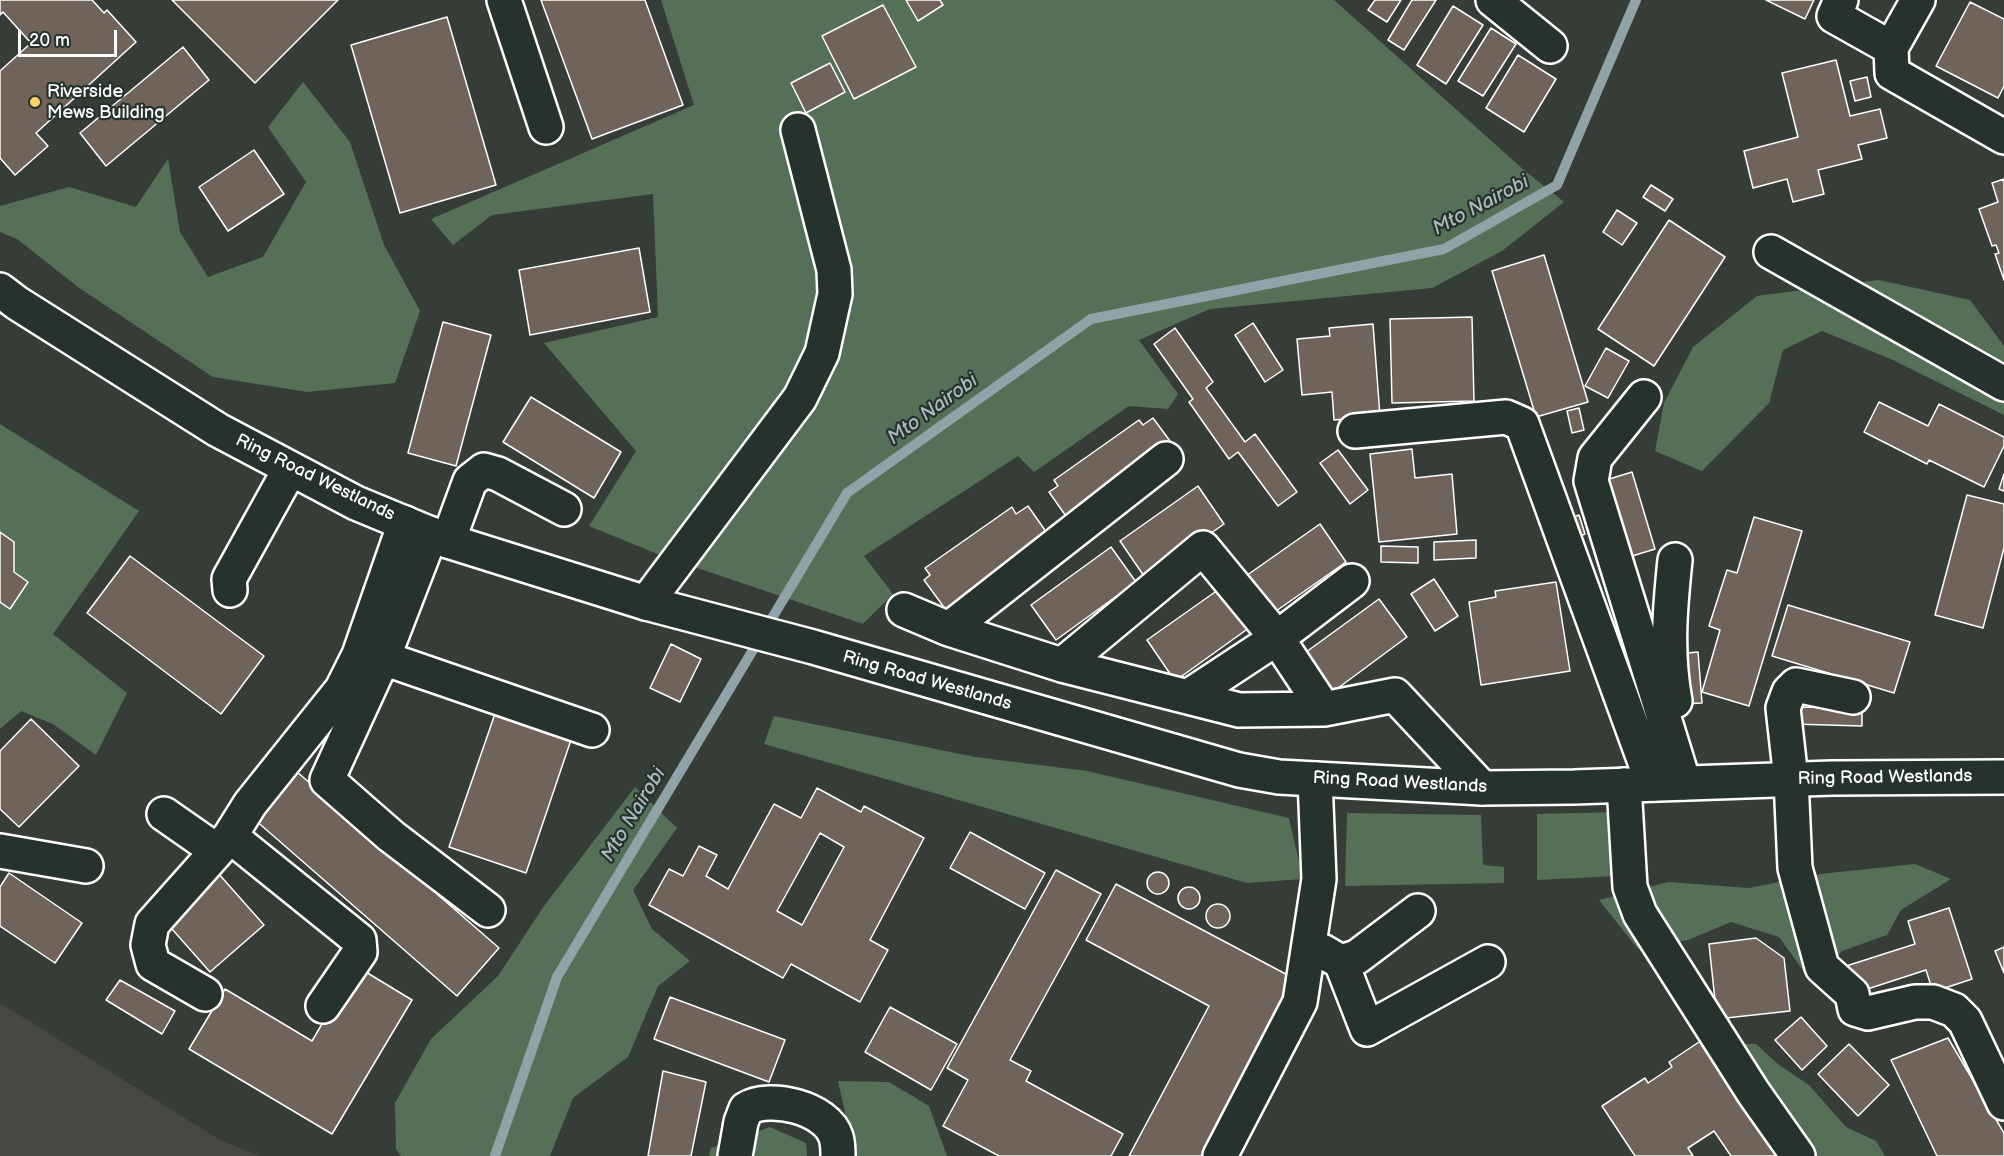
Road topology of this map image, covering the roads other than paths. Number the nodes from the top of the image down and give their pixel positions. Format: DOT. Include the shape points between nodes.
graph roads {
  1 [pos="504,0"];
  2 [pos="1493,0"];
  3 [pos="1841,0"];
  4 [pos="1918,0"];
  5 [pos="1550,46"];
  6 [pos="1891,48"];
  7 [pos="546,127"];
  8 [pos="798,130"];
  9 [pos="2004,137"];
  10 [pos="1771,252"];
  11 [pos="6,297"];
  12 [pos="2004,384"];
  13 [pos="1644,397"];
  14 [pos="1355,431"];
  15 [pos="1166,459"];
  16 [pos="290,469"];
  17 [pos="564,508"];
  18 [pos="428,532"];
  19 [pos="1675,560"];
  20 [pos="1352,581"];
  21 [pos="230,590"];
  22 [pos="646,603"];
  23 [pos="904,610"];
  24 [pos="949,628"];
  25 [pos="1277,638"];
  26 [pos="383,658"];
  27 [pos="1062,665"];
  28 [pos="1190,696"];
  29 [pos="1853,697"];
  30 [pos="1324,709"];
  31 [pos="592,730"];
  32 [pos="2004,777"];
  33 [pos="1315,779"];
  34 [pos="1791,779"];
  35 [pos="1666,784"];
  36 [pos="1482,788"];
  37 [pos="164,814"];
  38 [pos="224,843"];
  39 [pos="0,850"];
  40 [pos="86,866"];
  41 [pos="488,910"];
  42 [pos="1418,911"];
  43 [pos="1309,945"];
  44 [pos="1341,962"];
  45 [pos="1488,962"];
  46 [pos="205,994"];
  47 [pos="323,1006"];
  48 [pos="2004,1103"];
  49 [pos="735,1156"];
  50 [pos="838,1156"];
  51 [pos="1220,1156"];
  52 [pos="1798,1156"];
  1 -- 7 [label="main road"];
  2 -- 5 [label="main road"];
  3 -- 6 [label="main road" via="1834,16"];
  4 -- 6 [label="main road"];
  6 -- 9 [label="main road" via="1892,73"];
  8 -- 22 [label="main road" via="834,270 831,316 822,353 800,398"];
  10 -- 12 [label="main road"];
  11 -- 16 [label="main road, Ring Road Westlands" via="218,430"];
  13 -- 35 [label="main road" via="1595,458 1592,481"];
  14 -- 35 [label="main road" via="1506,417 1522,424"];
  15 -- 24 [label="main road"];
  16 -- 18 [label="main road, Ring Road Westlands" via="356,503"];
  16 -- 21 [label="main road" via="229,579"];
  17 -- 18 [label="main road" via="484,470 470,481"];
  18 -- 22 [label="main road, Ring Road Westlands"];
  18 -- 26 [label="main road"];
  18 -- 38 [label="main road" via="342,689 250,804"];
  19 -- 35 [label="main road" via="1668,633 1669,669 1677,708"];
  20 -- 25 [label="main road"];
  22 -- 33 [label="main road, Ring Road Westlands" via="813,647 1194,759 1279,777"];
  23 -- 24 [label="main road"];
  24 -- 27 [label="main road"];
  25 -- 27 [label="main road" via="1203,548"];
  25 -- 28 [label="main road"];
  25 -- 30 [label="main road"];
  26 -- 31 [label="main road"];
  26 -- 41 [label="main road" via="327,780 391,836"];
  27 -- 28 [label="main road"];
  28 -- 30 [label="main road" via="1239,710"];
  29 -- 34 [label="main road" via="1800,685 1789,692 1783,708"];
  30 -- 36 [label="main road" via="1395,696"];
  32 -- 34 [label="main road, Ring Road Westlands"];
  33 -- 36 [label="main road, Ring Road Westlands"];
  33 -- 43 [label="main road" via="1319,879"];
  34 -- 35 [label="main road, Ring Road Westlands"];
  34 -- 48 [label="main road" via="1795,868 1822,967 1852,994 1855,1009 1861,1011 1868,1013 1915,1002 1933,1002 1954,1010 1965,1021"];
  35 -- 36 [label="main road, Ring Road Westlands"];
  35 -- 52 [label="main road" via="1630,887 1640,915"];
  37 -- 38 [label="main road"];
  38 -- 46 [label="main road" via="152,924 148,945 153,964"];
  38 -- 47 [label="main road" via="359,940 360,952"];
  39 -- 40 [label="main road"];
  42 -- 44 [label="main road" via="1357,957"];
  43 -- 44 [label="main road"];
  43 -- 51 [label="main road" via="1300,1002"];
  44 -- 45 [label="main road" via="1368,1029"];
  49 -- 50 [label="main road" via="746,1109 787,1102 825,1122 836,1136"];
}
